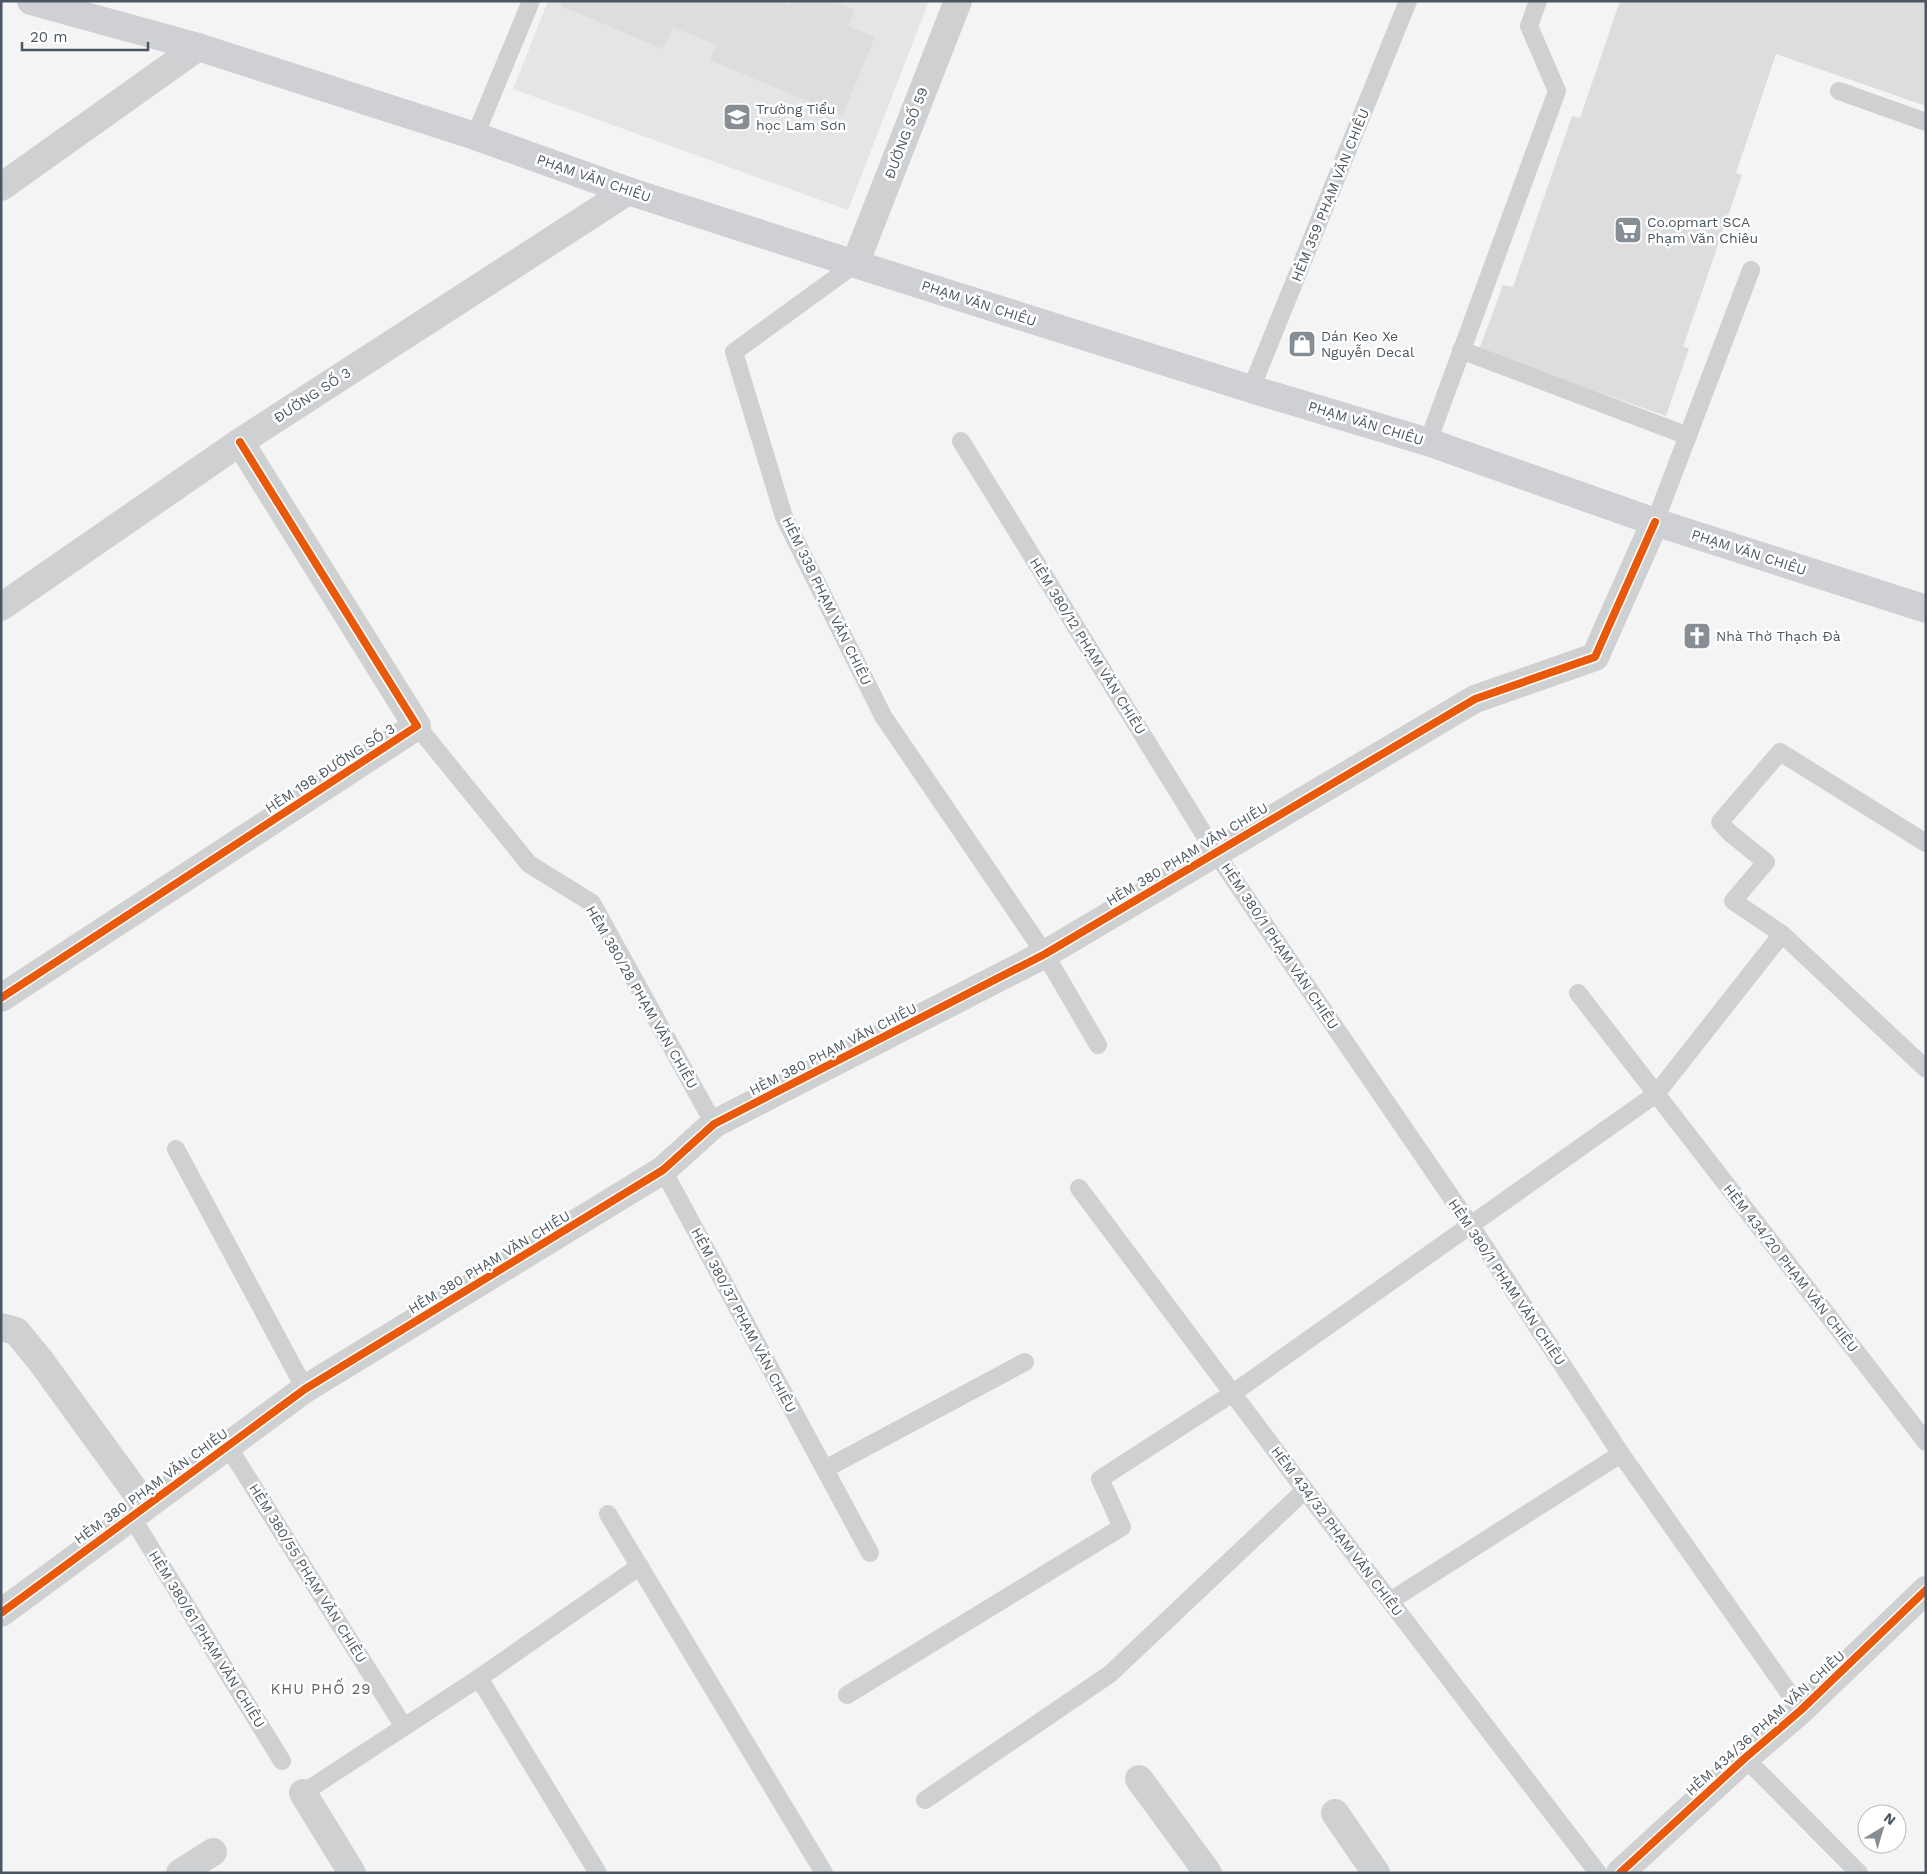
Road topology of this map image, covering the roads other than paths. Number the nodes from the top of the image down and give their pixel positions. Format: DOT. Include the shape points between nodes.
graph roads {
  1 [pos="31,1"];
  2 [pos="531,1"];
  3 [pos="958,1"];
  4 [pos="1408,1"];
  5 [pos="1538,1"];
  6 [pos="64,6"];
  7 [pos="198,47"];
  8 [pos="1839,91"];
  9 [pos="1926,122"];
  10 [pos="475,136"];
  11 [pos="1,187"];
  12 [pos="628,190"];
  13 [pos="855,264"];
  14 [pos="1751,270"];
  15 [pos="1461,350"];
  16 [pos="1251,389"];
  17 [pos="1688,436"];
  18 [pos="961,441"];
  19 [pos="240,442"];
  20 [pos="1428,442"];
  21 [pos="1655,522"];
  22 [pos="1,607"];
  23 [pos="1926,609"];
  24 [pos="417,726"];
  25 [pos="1926,843"];
  26 [pos="1215,852"];
  27 [pos="1782,934"];
  28 [pos="1045,954"];
  29 [pos="1578,993"];
  30 [pos="1,998"];
  31 [pos="1098,1045"];
  32 [pos="1926,1069"];
  33 [pos="1656,1094"];
  34 [pos="714,1124"];
  35 [pos="176,1149"];
  36 [pos="663,1170"];
  37 [pos="1079,1188"];
  38 [pos="1471,1226"];
  39 [pos="1,1327"];
  40 [pos="1025,1362"];
  41 [pos="305,1389"];
  42 [pos="1233,1393"];
  43 [pos="1926,1442"];
  44 [pos="227,1446"];
  45 [pos="1620,1454"];
  46 [pos="825,1469"];
  47 [pos="1305,1490"];
  48 [pos="138,1511"];
  49 [pos="608,1514"];
  50 [pos="870,1553"];
  51 [pos="640,1566"];
  52 [pos="1926,1590"];
  53 [pos="1390,1601"];
  54 [pos="1,1613"];
  55 [pos="479,1678"];
  56 [pos="847,1695"];
  57 [pos="1801,1710"];
  58 [pos="404,1727"];
  59 [pos="1745,1758"];
  60 [pos="282,1761"];
  61 [pos="1139,1779"];
  62 [pos="303,1793"];
  63 [pos="926,1800"];
  64 [pos="1335,1813"];
  65 [pos="213,1852"];
  66 [pos="180,1873"];
  67 [pos="352,1873"];
  68 [pos="598,1873"];
  69 [pos="824,1873"];
  70 [pos="1208,1873"];
  71 [pos="1376,1873"];
  72 [pos="1598,1873"];
  73 [pos="1620,1873"];
  74 [pos="1859,1873"];
  1 -- 6 [label="main road, PHẠM VĂN CHIÊU"];
  2 -- 10 [label="lane"];
  3 -- 13 [label="street, ĐƯỜNG SỐ 59"];
  4 -- 16 [label="lane, HẺM 359 PHẠM VĂN CHIÊU"];
  5 -- 15 [label="lane" via="1529,26 1557,91"];
  6 -- 7 [label="main road, PHẠM VĂN CHIÊU"];
  7 -- 10 [label="main road, PHẠM VĂN CHIÊU"];
  7 -- 11 [label="street"];
  8 -- 9 [label="lane"];
  10 -- 12 [label="main road, PHẠM VĂN CHIÊU"];
  12 -- 13 [label="main road, PHẠM VĂN CHIÊU"];
  12 -- 19 [label="street, ĐƯỜNG SỐ 3"];
  13 -- 16 [label="main road, PHẠM VĂN CHIÊU"];
  13 -- 28 [label="lane, HẺM 338 PHẠM VĂN CHIÊU" via="734,352 784,517 883,716"];
  14 -- 17 [label="lane"];
  15 -- 17 [label="lane"];
  15 -- 20 [label="lane"];
  16 -- 20 [label="main road, PHẠM VĂN CHIÊU"];
  17 -- 21 [label="lane"];
  18 -- 26 [label="lane, HẺM 380/12 PHẠM VĂN CHIÊU"];
  19 -- 22 [label="street, ĐƯỜNG SỐ 3"];
  19 -- 24 [label="street, HẺM 198 ĐƯỜNG SỐ 3"];
  20 -- 21 [label="main road, PHẠM VĂN CHIÊU"];
  21 -- 23 [label="main road, PHẠM VĂN CHIÊU"];
  21 -- 26 [label="street, HẺM 380 PHẠM VĂN CHIÊU" via="1595,657 1475,699"];
  24 -- 30 [label="street, HẺM 198 ĐƯỜNG SỐ 3"];
  24 -- 34 [label="lane, HẺM 380/28 PHẠM VĂN CHIÊU" via="529,864 592,903"];
  25 -- 27 [label="lane" via="1780,752 1720,822 1766,862 1734,901"];
  26 -- 28 [label="street, HẺM 380 PHẠM VĂN CHIÊU"];
  26 -- 38 [label="lane, HẺM 380/1 PHẠM VĂN CHIÊU"];
  27 -- 32 [label="lane"];
  27 -- 33 [label="lane"];
  28 -- 31 [label="lane"];
  28 -- 34 [label="street, HẺM 380 PHẠM VĂN CHIÊU"];
  29 -- 33 [label="lane, HẺM 434/20 PHẠM VĂN CHIÊU"];
  33 -- 38 [label="lane"];
  33 -- 43 [label="lane, HẺM 434/20 PHẠM VĂN CHIÊU"];
  34 -- 36 [label="street, HẺM 380 PHẠM VĂN CHIÊU"];
  35 -- 41 [label="lane"];
  36 -- 41 [label="street, HẺM 380 PHẠM VĂN CHIÊU"];
  36 -- 46 [label="lane, HẺM 380/37 PHẠM VĂN CHIÊU"];
  37 -- 42 [label="lane, HẺM 434/32 PHẠM VĂN CHIÊU"];
  38 -- 42 [label="lane"];
  38 -- 45 [label="lane, HẺM 380/1 PHẠM VĂN CHIÊU"];
  39 -- 48 [label="street" via="16,1331 40,1360"];
  40 -- 46 [label="lane"];
  41 -- 44 [label="street, HẺM 380 PHẠM VĂN CHIÊU"];
  42 -- 47 [label="lane, HẺM 434/32 PHẠM VĂN CHIÊU"];
  42 -- 56 [label="lane" via="1100,1479 1122,1527"];
  44 -- 48 [label="street, HẺM 380 PHẠM VĂN CHIÊU"];
  44 -- 58 [label="lane, HẺM 380/55 PHẠM VĂN CHIÊU"];
  45 -- 53 [label="lane"];
  45 -- 57 [label="lane, HẺM 380/1 PHẠM VĂN CHIÊU"];
  46 -- 50 [label="lane, HẺM 380/37 PHẠM VĂN CHIÊU"];
  47 -- 53 [label="lane, HẺM 434/32 PHẠM VĂN CHIÊU"];
  47 -- 63 [label="lane" via="1110,1674"];
  48 -- 54 [label="street, HẺM 380 PHẠM VĂN CHIÊU"];
  48 -- 60 [label="lane, HẺM 380/61 PHẠM VĂN CHIÊU"];
  49 -- 51 [label="lane"];
  51 -- 55 [label="lane"];
  51 -- 69 [label="lane"];
  52 -- 57 [label="street, HẺM 434/36 PHẠM VĂN CHIÊU"];
  53 -- 72 [label="lane, HẺM 434/32 PHẠM VĂN CHIÊU"];
  55 -- 58 [label="lane"];
  55 -- 68 [label="lane"];
  57 -- 59 [label="street, HẺM 434/36 PHẠM VĂN CHIÊU"];
  58 -- 62 [label="lane"];
  59 -- 73 [label="street, HẺM 434/36 PHẠM VĂN CHIÊU"];
  59 -- 74 [label="lane"];
  61 -- 70 [label="street"];
  62 -- 67 [label="street"];
  64 -- 71 [label="street"];
  65 -- 66 [label="street"];
}
